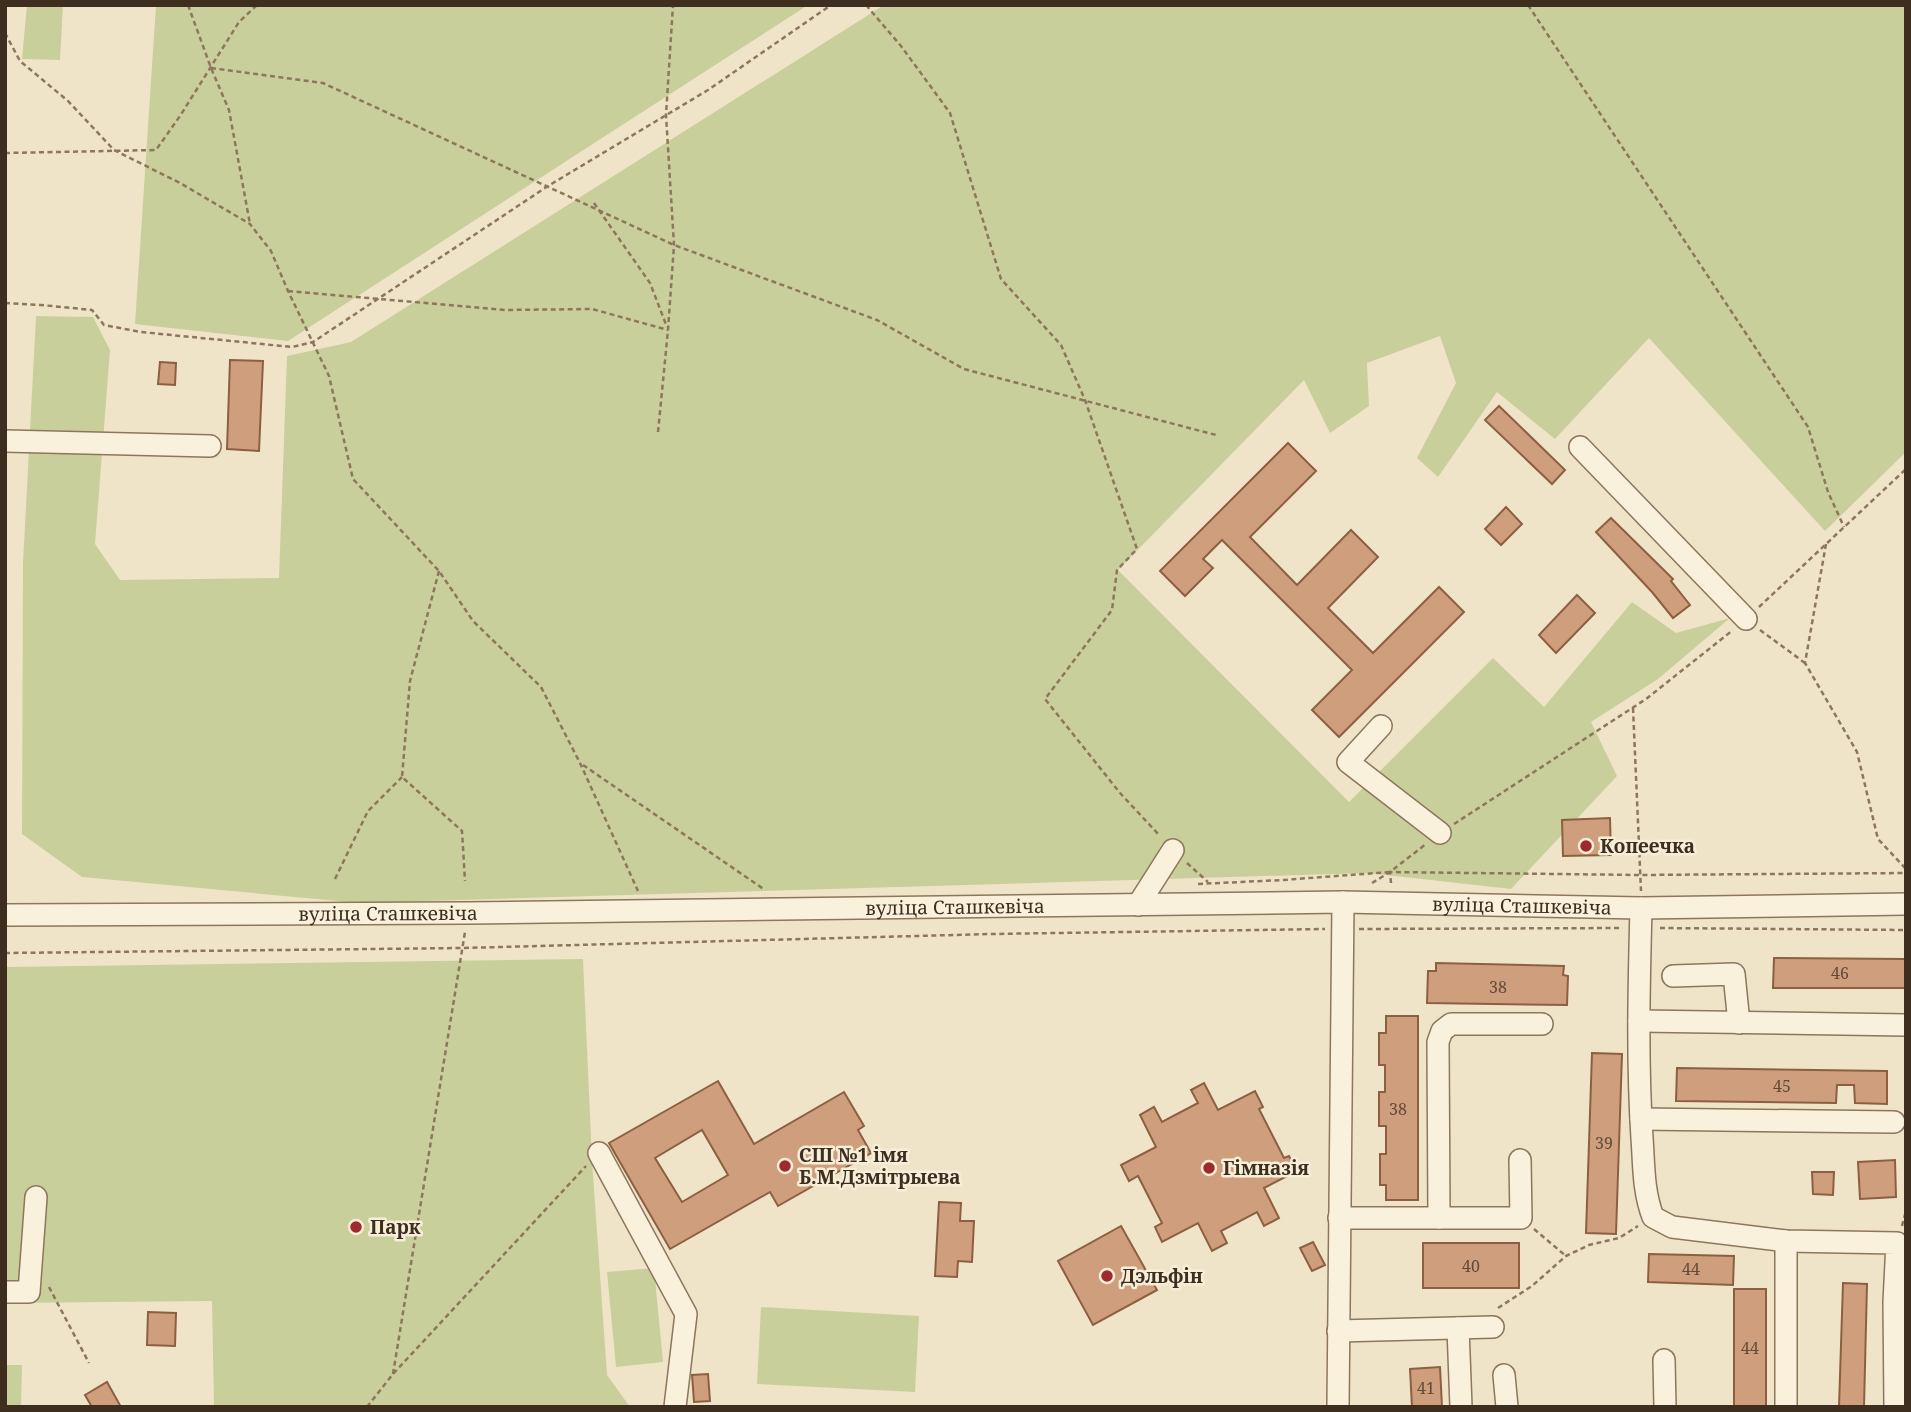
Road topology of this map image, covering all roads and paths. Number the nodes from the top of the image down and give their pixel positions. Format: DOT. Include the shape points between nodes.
graph roads {
  1 [pos="188,5"];
  2 [pos="257,5"];
  3 [pos="673,5"];
  4 [pos="831,5"];
  5 [pos="866,5"];
  6 [pos="1528,5"];
  7 [pos="5,33"];
  8 [pos="211,68"];
  9 [pos="666,115"];
  10 [pos="114,150"];
  11 [pos="5,153"];
  12 [pos="548,186"];
  13 [pos="594,203"];
  14 [pos="598,208"];
  15 [pos="250,224"];
  16 [pos="674,245"];
  17 [pos="288,291"];
  18 [pos="379,298"];
  19 [pos="5,303"];
  20 [pos="668,330"];
  21 [pos="313,342"];
  22 [pos="1085,400"];
  23 [pos="658,432"];
  24 [pos="1216,435"];
  25 [pos="5,441"];
  26 [pos="210,446"];
  27 [pos="1580,447"];
  28 [pos="1906,469"];
  29 [pos="1844,527"];
  30 [pos="1826,544"];
  31 [pos="439,571"];
  32 [pos="1746,619"];
  33 [pos="1805,663"];
  34 [pos="1633,708"];
  35 [pos="1381,726"];
  36 [pos="580,763"];
  37 [pos="402,777"];
  38 [pos="1440,833"];
  39 [pos="1173,850"];
  40 [pos="1906,871"];
  41 [pos="1390,872"];
  42 [pos="1640,875"];
  43 [pos="335,880"];
  44 [pos="465,881"];
  45 [pos="1209,883"];
  46 [pos="1197,884"];
  47 [pos="765,890"];
  48 [pos="642,901"];
  49 [pos="1343,902"];
  50 [pos="1391,903"];
  51 [pos="1906,904"];
  52 [pos="1138,905"];
  53 [pos="468,913"];
  54 [pos="5,915"];
  55 [pos="1641,918"];
  56 [pos="1342,929"];
  57 [pos="1906,930"];
  58 [pos="463,948"];
  59 [pos="5,953"];
  60 [pos="1673,976"];
  61 [pos="1639,1021"];
  62 [pos="1739,1023"];
  63 [pos="1542,1024"];
  64 [pos="1906,1025"];
  65 [pos="1641,1119"];
  66 [pos="1894,1122"];
  67 [pos="599,1153"];
  68 [pos="1520,1160"];
  69 [pos="36,1197"];
  70 [pos="1653,1217"];
  71 [pos="1339,1218"];
  72 [pos="1439,1218"];
  73 [pos="1521,1218"];
  74 [pos="1786,1241"];
  75 [pos="1566,1256"];
  76 [pos="29,1284"];
  77 [pos="5,1292"];
  78 [pos="1493,1327"];
  79 [pos="1458,1328"];
  80 [pos="1338,1331"];
  81 [pos="1664,1360"];
  82 [pos="89,1363"];
  83 [pos="393,1374"];
  84 [pos="1504,1375"];
  85 [pos="367,1407"];
  86 [pos="675,1407"];
  87 [pos="1338,1407"];
  88 [pos="1461,1407"];
  89 [pos="1507,1407"];
  90 [pos="1665,1407"];
  91 [pos="1786,1407"];
  92 [pos="1895,1407"];
  1 -- 8 [label="path"];
  2 -- 8 [label="path" via="240,22"];
  3 -- 9 [label="path"];
  4 -- 9 [label="path"];
  5 -- 22 [label="path" via="950,113 1001,279 1061,345"];
  6 -- 29 [label="path" via="1808,427"];
  7 -- 10 [label="path" via="20,61 68,101"];
  8 -- 10 [label="path" via="156,150"];
  8 -- 12 [label="path" via="323,82"];
  8 -- 15 [label="path" via="229,110"];
  9 -- 12 [label="path"];
  9 -- 16 [label="path"];
  10 -- 11 [label="path"];
  10 -- 15 [label="path"];
  12 -- 14 [label="path"];
  12 -- 18 [label="path"];
  13 -- 14 [label="path"];
  14 -- 16 [label="path"];
  14 -- 20 [label="path" via="650,283"];
  15 -- 17 [label="path" via="271,251"];
  16 -- 20 [label="path"];
  16 -- 22 [label="path" via="877,320 964,369"];
  17 -- 18 [label="path"];
  17 -- 21 [label="path"];
  18 -- 20 [label="path" via="505,310 592,309"];
  18 -- 21 [label="path"];
  19 -- 21 [label="path" via="92,310 104,325 141,332 292,347"];
  20 -- 23 [label="path"];
  21 -- 31 [label="path" via="329,376 353,479"];
  22 -- 24 [label="path"];
  22 -- 39 [label="path" via="1137,549 1116,570 1112,610 1045,699 1120,793"];
  25 -- 26 [label="street"];
  27 -- 32 [label="street"];
  28 -- 29 [label="path"];
  29 -- 30 [label="path"];
  30 -- 32 [label="path"];
  30 -- 33 [label="path"];
  31 -- 36 [label="path" via="473,621 541,687"];
  31 -- 37 [label="path" via="410,681"];
  32 -- 33 [label="path"];
  32 -- 34 [label="path"];
  33 -- 40 [label="path" via="1857,752 1878,839"];
  34 -- 38 [label="path"];
  34 -- 42 [label="path"];
  35 -- 38 [label="street" via="1349,761"];
  36 -- 47 [label="path"];
  36 -- 48 [label="path"];
  37 -- 43 [label="path" via="368,811"];
  37 -- 44 [label="path" via="462,831"];
  38 -- 41 [label="path"];
  39 -- 45 [label="path"];
  39 -- 52 [label="street"];
  40 -- 42 [label="path"];
  41 -- 42 [label="path"];
  41 -- 45 [label="path"];
  41 -- 50 [label="path"];
  42 -- 55 [label="path"];
  45 -- 46 [label="path"];
  49 -- 50 [label="street, вуліца Сташкевіча"];
  49 -- 52 [label="street, вуліца Сташкевіча"];
  49 -- 56 [label="street"];
  50 -- 55 [label="street, вуліца Сташкевіча"];
  51 -- 55 [label="street, вуліца Сташкевіча"];
  52 -- 53 [label="street, вуліца Сташкевіча"];
  53 -- 54 [label="street, вуліца Сташкевіча"];
  53 -- 58 [label="path"];
  55 -- 56 [label="path"];
  55 -- 57 [label="path"];
  55 -- 61 [label="street"];
  56 -- 58 [label="path" via="991,933"];
  56 -- 71 [label="street"];
  58 -- 59 [label="path"];
  58 -- 83 [label="path"];
  60 -- 62 [label="street" via="1734,974"];
  61 -- 62 [label="street"];
  61 -- 65 [label="street"];
  62 -- 64 [label="street"];
  63 -- 72 [label="street" via="1451,1024 1442,1031 1438,1042"];
  65 -- 66 [label="street"];
  65 -- 70 [label="street" via="1646,1199"];
  67 -- 83 [label="path"];
  67 -- 86 [label="street" via="686,1314"];
  68 -- 73 [label="street"];
  69 -- 76 [label="street"];
  70 -- 74 [label="street" via="1672,1227"];
  70 -- 75 [label="path" via="1619,1238"];
  71 -- 72 [label="street"];
  71 -- 80 [label="street"];
  72 -- 73 [label="street"];
  73 -- 75 [label="path"];
  74 -- 91 [label="street"];
  74 -- 92 [label="street" via="1897,1243"];
  75 -- 78 [label="path" via="1497,1308"];
  76 -- 77 [label="street" via="29,1292"];
  76 -- 82 [label="path" via="47,1284"];
  78 -- 79 [label="street"];
  79 -- 80 [label="street"];
  79 -- 88 [label="street"];
  80 -- 87 [label="street"];
  81 -- 90 [label="street"];
  83 -- 85 [label="path"];
  84 -- 89 [label="street"];
}
